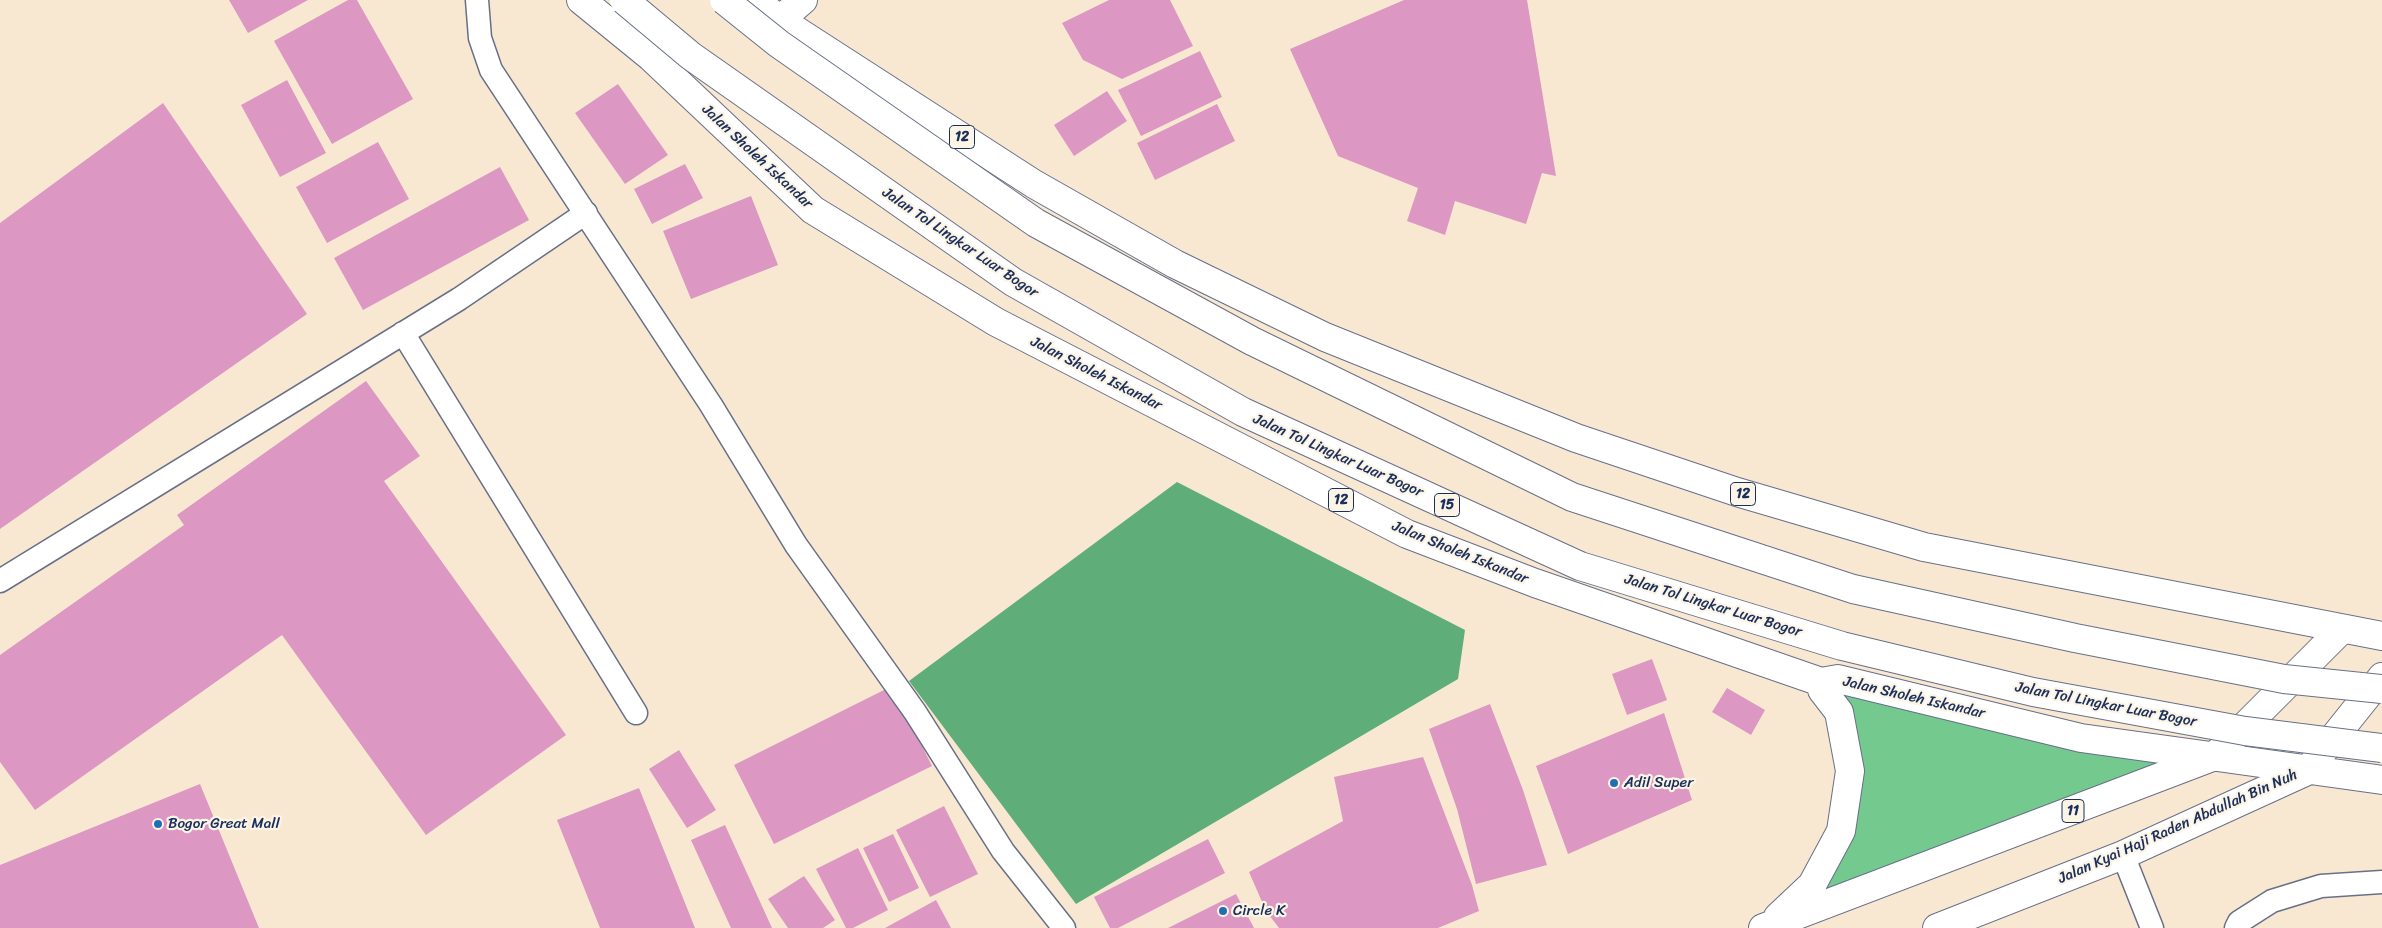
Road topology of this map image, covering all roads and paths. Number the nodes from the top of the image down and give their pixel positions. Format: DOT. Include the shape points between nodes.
graph roads {
  1 [pos="477,0"];
  2 [pos="582,0"];
  3 [pos="624,0"];
  4 [pos="724,0"];
  5 [pos="755,0"];
  6 [pos="803,0"];
  7 [pos="780,20"];
  8 [pos="586,214"];
  9 [pos="403,333"];
  10 [pos="0,581"];
  11 [pos="2342,629"];
  12 [pos="2382,636"];
  13 [pos="2382,677"];
  14 [pos="1821,682"];
  15 [pos="2382,689"];
  16 [pos="636,713"];
  17 [pos="2382,748"];
  18 [pos="2215,756"];
  19 [pos="2307,771"];
  20 [pos="2382,780"];
  21 [pos="2123,854"];
  22 [pos="2382,882"];
  23 [pos="1765,927"];
  24 [pos="1064,928"];
  25 [pos="1937,928"];
  26 [pos="2152,928"];
  27 [pos="2236,928"];
  1 -- 8 [label="lane" via="480,38 491,70"];
  2 -- 14 [label="main road, Jalan Sholeh Iskandar / 12" via="651,57 813,210 996,322 1407,534"];
  3 -- 17 [label="main road, Jalan Tol Lingkar Luar Bogor / 15, bridge" via="691,56 1013,282 1243,412 1580,566 1842,646 2033,692 2245,731"];
  4 -- 15 [label="main road, bridge" via="779,44 1036,223 1252,341 1572,497 1854,589 2075,638 2275,677"];
  5 -- 7 [label="main road, 12"];
  6 -- 7 [label="main road"];
  7 -- 11 [label="main road, 12" via="1034,184 1175,264 1325,337 1576,438 1737,492 1924,547"];
  8 -- 9 [label="lane"];
  8 -- 24 [label="lane" via="711,405 796,545 915,712 1002,851"];
  9 -- 10 [label="lane"];
  9 -- 16 [label="lane"];
  11 -- 12 [label="main road"];
  11 -- 18 [label="main road, 11"];
  13 -- 19 [label="main road, Jalan Kyai Haji Raden Abdullah Bin Nuh"];
  14 -- 18 [label="main road, Jalan Sholeh Iskandar / 12" via="1838,679 2081,738"];
  14 -- 23 [label="main road" via="1822,690 1839,712 1850,772 1840,831 1812,885"];
  18 -- 19 [label="main road, Jalan Sholeh Iskandar"];
  18 -- 23 [label="main road, 11"];
  19 -- 20 [label="main road, Jalan Sholeh Iskandar"];
  19 -- 21 [label="main road, Jalan Kyai Haji Raden Abdullah Bin Nuh"];
  21 -- 25 [label="main road, Jalan Kyai Haji Raden Abdullah Bin Nuh"];
  21 -- 26 [label="lane"];
  22 -- 27 [label="lane" via="2321,886 2272,901 2238,922"];
}
